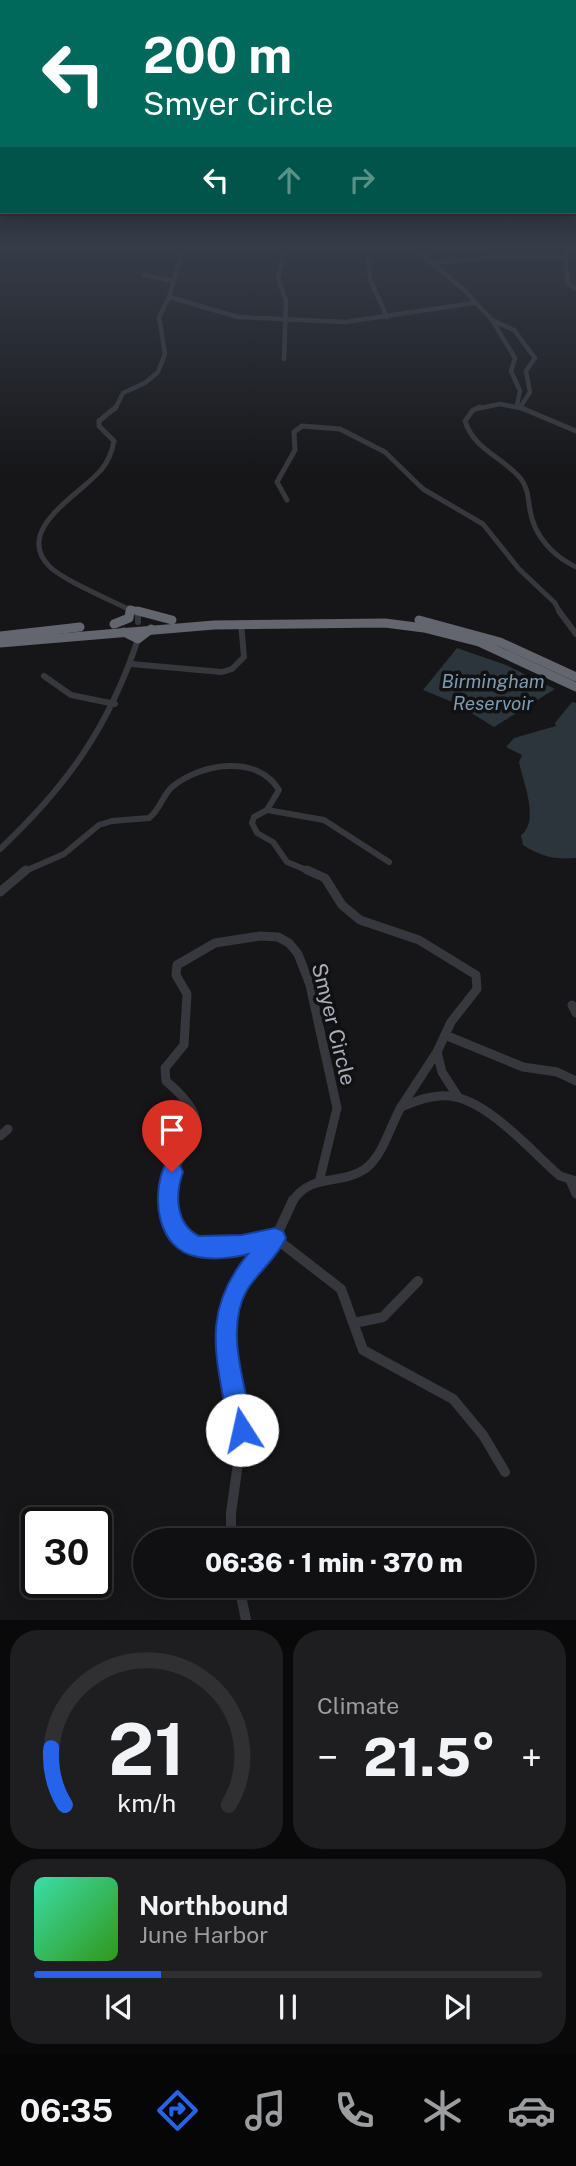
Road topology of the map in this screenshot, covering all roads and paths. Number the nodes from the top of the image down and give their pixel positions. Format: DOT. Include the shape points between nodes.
graph roads {
  1 [pos="160,324"];
  2 [pos="282,324"];
  3 [pos="494,324"];
  4 [pos="500,324"];
  5 [pos="284,359"];
  6 [pos="526,377"];
  7 [pos="514,378"];
  8 [pos="519,405"];
  9 [pos="576,431"];
  10 [pos="287,500"];
  11 [pos="576,567"];
  12 [pos="130,609"];
  13 [pos="172,620"];
  14 [pos="138,622"];
  15 [pos="241,623"];
  16 [pos="114,624"];
  17 [pos="160,627"];
  18 [pos="95,632"];
  19 [pos="576,634"];
  20 [pos="0,636"];
  21 [pos="40,638"];
  22 [pos="138,639"];
  23 [pos="0,645"];
  24 [pos="131,664"];
  25 [pos="44,676"];
  26 [pos="576,677"];
  27 [pos="576,685"];
  28 [pos="115,704"];
  29 [pos="267,810"];
  30 [pos="0,836"];
  31 [pos="9,841"];
  32 [pos="0,849"];
  33 [pos="389,862"];
  34 [pos="0,892"];
  35 [pos="444,1035"];
  36 [pos="438,1052"];
  37 [pos="576,1081"];
  38 [pos="458,1097"];
  39 [pos="401,1107"];
  40 [pos="8,1129"];
  41 [pos="0,1136"];
  42 [pos="320,1178"];
  43 [pos="573,1181"];
  44 [pos="576,1194"];
  45 [pos="275,1238"];
  46 [pos="418,1281"];
  47 [pos="354,1323"];
  48 [pos="505,1472"];
  49 [pos="230,1528"];
  50 [pos="241,1598"];
  51 [pos="246,1620"];
  1 -- 12 [label="street" via="163,363 153,378 123,393 115,410 99,421 114,441 108,461 49,517 38,545 42,560 51,568"];
  2 -- 5 [label="street"];
  3 -- 7 [label="street" via="515,358"];
  4 -- 6 [label="street" via="514,330 535,358"];
  6 -- 7 [label="street"];
  6 -- 8 [label="street" via="530,393"];
  7 -- 8 [label="street" via="520,391"];
  8 -- 9 [label="street"];
  8 -- 11 [label="street" via="474,410 465,418 466,427 478,444 520,477 529,494 535,527 546,545"];
  10 -- 19 [label="street" via="277,482 295,450 294,432 313,425 340,429 385,452 423,489 483,524 555,603"];
  12 -- 13 [label="highway"];
  12 -- 14 [label="street" via="138,614"];
  12 -- 16 [label="highway" via="129,618"];
  13 -- 14 [label="highway"];
  13 -- 26 [label="highway" via="342,615 408,618 480,634"];
  14 -- 16 [label="highway"];
  14 -- 21 [label="highway"];
  15 -- 17 [label="highway"];
  15 -- 24 [label="street" via="244,657 232,669"];
  15 -- 27 [label="highway" via="408,625 462,636"];
  16 -- 20 [label="highway"];
  17 -- 18 [label="highway"];
  17 -- 22 [label="highway" via="145,631"];
  18 -- 21 [label="highway"];
  18 -- 22 [label="highway" via="130,633"];
  21 -- 23 [label="highway" via="21,640 7,650"];
  22 -- 24 [label="street"];
  24 -- 28 [label="street"];
  25 -- 28 [label="street" via="71,695"];
  28 -- 31 [label="street" via="71,778"];
  29 -- 33 [label="street" via="324,820"];
  29 -- 34 [label="street" via="279,790 276,780 257,767 193,775 168,790 153,816 111,820 95,827 65,853 27,869"];
  29 -- 35 [label="street" via="253,818 257,833 273,842 287,862 325,878 342,905 360,920 419,940 476,975 477,989"];
  30 -- 31 [label="street"];
  31 -- 32 [label="street"];
  35 -- 36 [label="street"];
  35 -- 37 [label="street" via="523,1067 557,1072"];
  36 -- 38 [label="street" via="442,1072"];
  36 -- 39 [label="street"];
  38 -- 39 [label="street" via="421,1099"];
  38 -- 43 [label="street" via="485,1112 544,1163"];
  39 -- 42 [label="street" via="375,1159 364,1169"];
  40 -- 41 [label="street"];
  42 -- 45 [label="street" via="300,1190"];
  42 -- 45 [label="street, Smyer Circle" via="320,1163 337,1114 304,966 293,947 277,936 220,941 202,948 177,965 176,975 187,994 184,1045 165,1068 166,1081 192,1103 196,1120 195,1143 172,1172 167,1188 169,1210 175,1228 198,1247"];
  43 -- 44 [label="street"];
  45 -- 47 [label="street" via="341,1289"];
  45 -- 49 [label="street" via="239,1282 229,1304 225,1336 242,1430"];
  46 -- 47 [label="street" via="389,1316"];
  47 -- 48 [label="street" via="363,1350 453,1399 483,1435"];
  50 -- 51 [label="street"];
}
